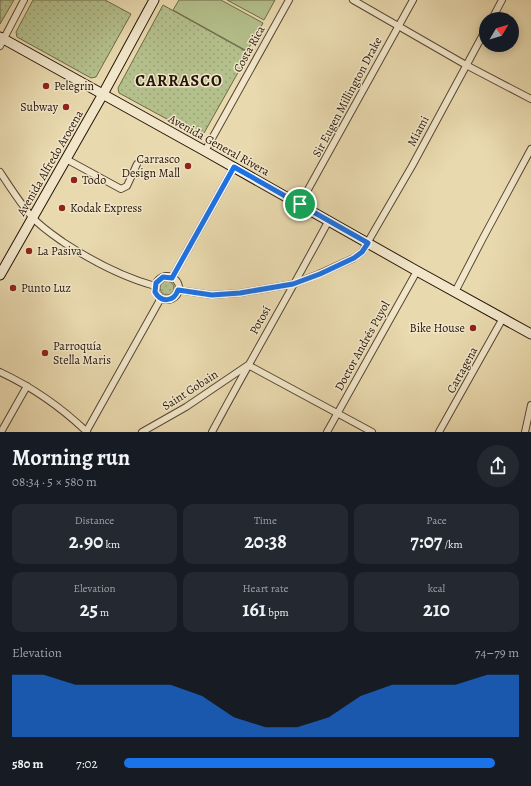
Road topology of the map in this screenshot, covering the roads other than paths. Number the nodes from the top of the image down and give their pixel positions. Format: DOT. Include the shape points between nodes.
graph roads {
  1 [pos="24,0"];
  2 [pos="154,0"];
  3 [pos="288,0"];
  4 [pos="353,0"];
  5 [pos="413,0"];
  6 [pos="502,0"];
  7 [pos="496,12"];
  8 [pos="398,26"];
  9 [pos="1,41"];
  10 [pos="479,42"];
  11 [pos="466,65"];
  12 [pos="103,94"];
  13 [pos="531,99"];
  14 [pos="531,149"];
  15 [pos="205,151"];
  16 [pos="66,159"];
  17 [pos="137,164"];
  18 [pos="234,167"];
  19 [pos="0,172"];
  20 [pos="300,204"];
  21 [pos="33,218"];
  22 [pos="329,220"];
  23 [pos="368,243"];
  24 [pos="417,271"];
  25 [pos="0,275"];
  26 [pos="172,278"];
  27 [pos="293,284"];
  28 [pos="155,286"];
  29 [pos="178,290"];
  30 [pos="456,292"];
  31 [pos="161,298"];
  32 [pos="503,318"];
  33 [pos="531,334"];
  34 [pos="248,365"];
  35 [pos="0,372"];
  36 [pos="27,386"];
  37 [pos="531,405"];
  38 [pos="337,413"];
  39 [pos="1,432"];
  40 [pos="87,432"];
  41 [pos="142,432"];
  42 [pos="212,432"];
  43 [pos="327,432"];
  44 [pos="372,432"];
  45 [pos="439,432"];
  46 [pos="525,432"];
  1 -- 9 [label="street"];
  2 -- 12 [label="main road, Avenida Alfredo Arocena"];
  3 -- 15 [label="street, Costa Rica"];
  4 -- 8 [label="street"];
  5 -- 8 [label="street, Sir Eugen Millington Drake"];
  6 -- 7 [label="street"];
  8 -- 11 [label="street"];
  8 -- 20 [label="street, Sir Eugen Millington Drake"];
  9 -- 12 [label="main road, Avenida General Rivera"];
  10 -- 11 [label="street, Miami"];
  11 -- 13 [label="street"];
  11 -- 23 [label="street, Miami"];
  12 -- 15 [label="main road, Avenida General Rivera"];
  12 -- 16 [label="main road, Avenida Alfredo Arocena"];
  14 -- 30 [label="street"];
  15 -- 18 [label="main road, Avenida General Rivera"];
  16 -- 17 [label="street" via="121,189 127,186"];
  16 -- 21 [label="main road, Avenida Alfredo Arocena"];
  18 -- 20 [label="main road, Avenida General Rivera"];
  18 -- 26 [label="street"];
  19 -- 21 [label="street"];
  20 -- 22 [label="main road, Avenida General Rivera"];
  21 -- 25 [label="main road, Avenida Alfredo Arocena"];
  21 -- 28 [label="street" via="81,254 112,271"];
  22 -- 23 [label="main road, Avenida General Rivera"];
  22 -- 27 [label="street, Potosí"];
  23 -- 24 [label="main road, Avenida General Rivera"];
  23 -- 27 [label="street, Miami" via="354,258"];
  24 -- 30 [label="main road, Avenida General Rivera"];
  24 -- 38 [label="street, Doctor Andrés Puyol"];
  26 -- 28 [label="street" via="163,277 157,280"];
  26 -- 29 [label="street" via="177,283"];
  27 -- 29 [label="street, Miami" via="212,295"];
  27 -- 34 [label="street, Potosí"];
  28 -- 31 [label="street" via="156,294"];
  29 -- 31 [label="street" via="172,299"];
  30 -- 32 [label="main road, Avenida General Rivera"];
  31 -- 40 [label="street"];
  32 -- 33 [label="main road, Avenida General Rivera"];
  32 -- 45 [label="street, Cartagena"];
  34 -- 38 [label="street"];
  34 -- 41 [label="street, Saint Gobain" via="186,407"];
  34 -- 42 [label="street, Potosí"];
  35 -- 36 [label="street"];
  36 -- 39 [label="street"];
  36 -- 40 [label="street" via="59,408"];
  37 -- 46 [label="street"];
  38 -- 43 [label="street, Doctor Andrés Puyol"];
  38 -- 44 [label="street"];
}
